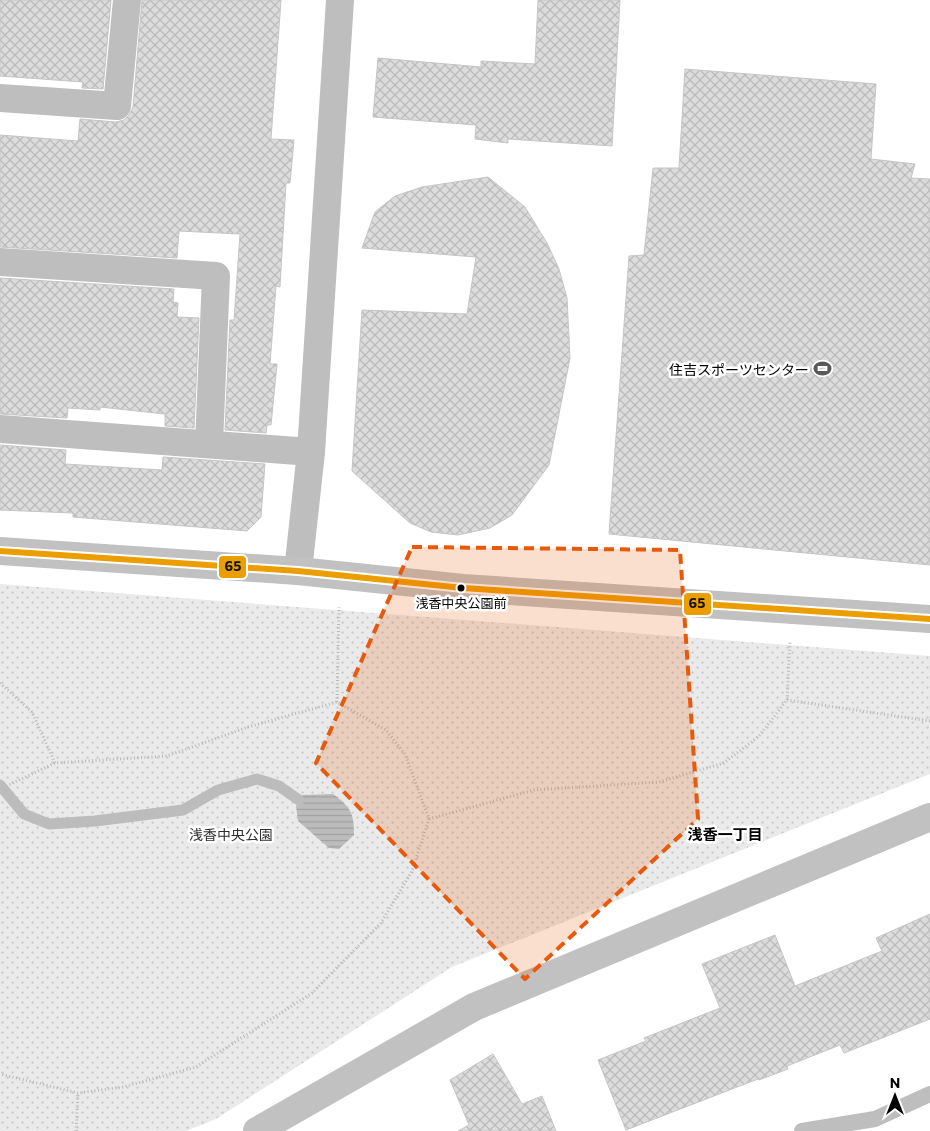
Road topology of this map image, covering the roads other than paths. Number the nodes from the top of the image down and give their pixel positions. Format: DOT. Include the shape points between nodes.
graph roads {
  1 [pos="127,0"];
  2 [pos="340,0"];
  3 [pos="0,98"];
  4 [pos="0,262"];
  5 [pos="0,429"];
  6 [pos="210,444"];
  7 [pos="311,452"];
  8 [pos="0,551"];
  9 [pos="298,571"];
  10 [pos="930,619"];
  11 [pos="930,817"];
  12 [pos="930,1094"];
  13 [pos="257,1131"];
  14 [pos="802,1131"];
  1 -- 3 [label="street" via="117,106"];
  2 -- 7 [label="street"];
  4 -- 6 [label="street" via="216,276"];
  5 -- 6 [label="street"];
  6 -- 7 [label="street"];
  7 -- 9 [label="street"];
  8 -- 9 [label="street"];
  9 -- 10 [label="street" via="463,588"];
  11 -- 13 [label="street" via="474,1007"];
  12 -- 14 [label="lane" via="875,1119"];
}
